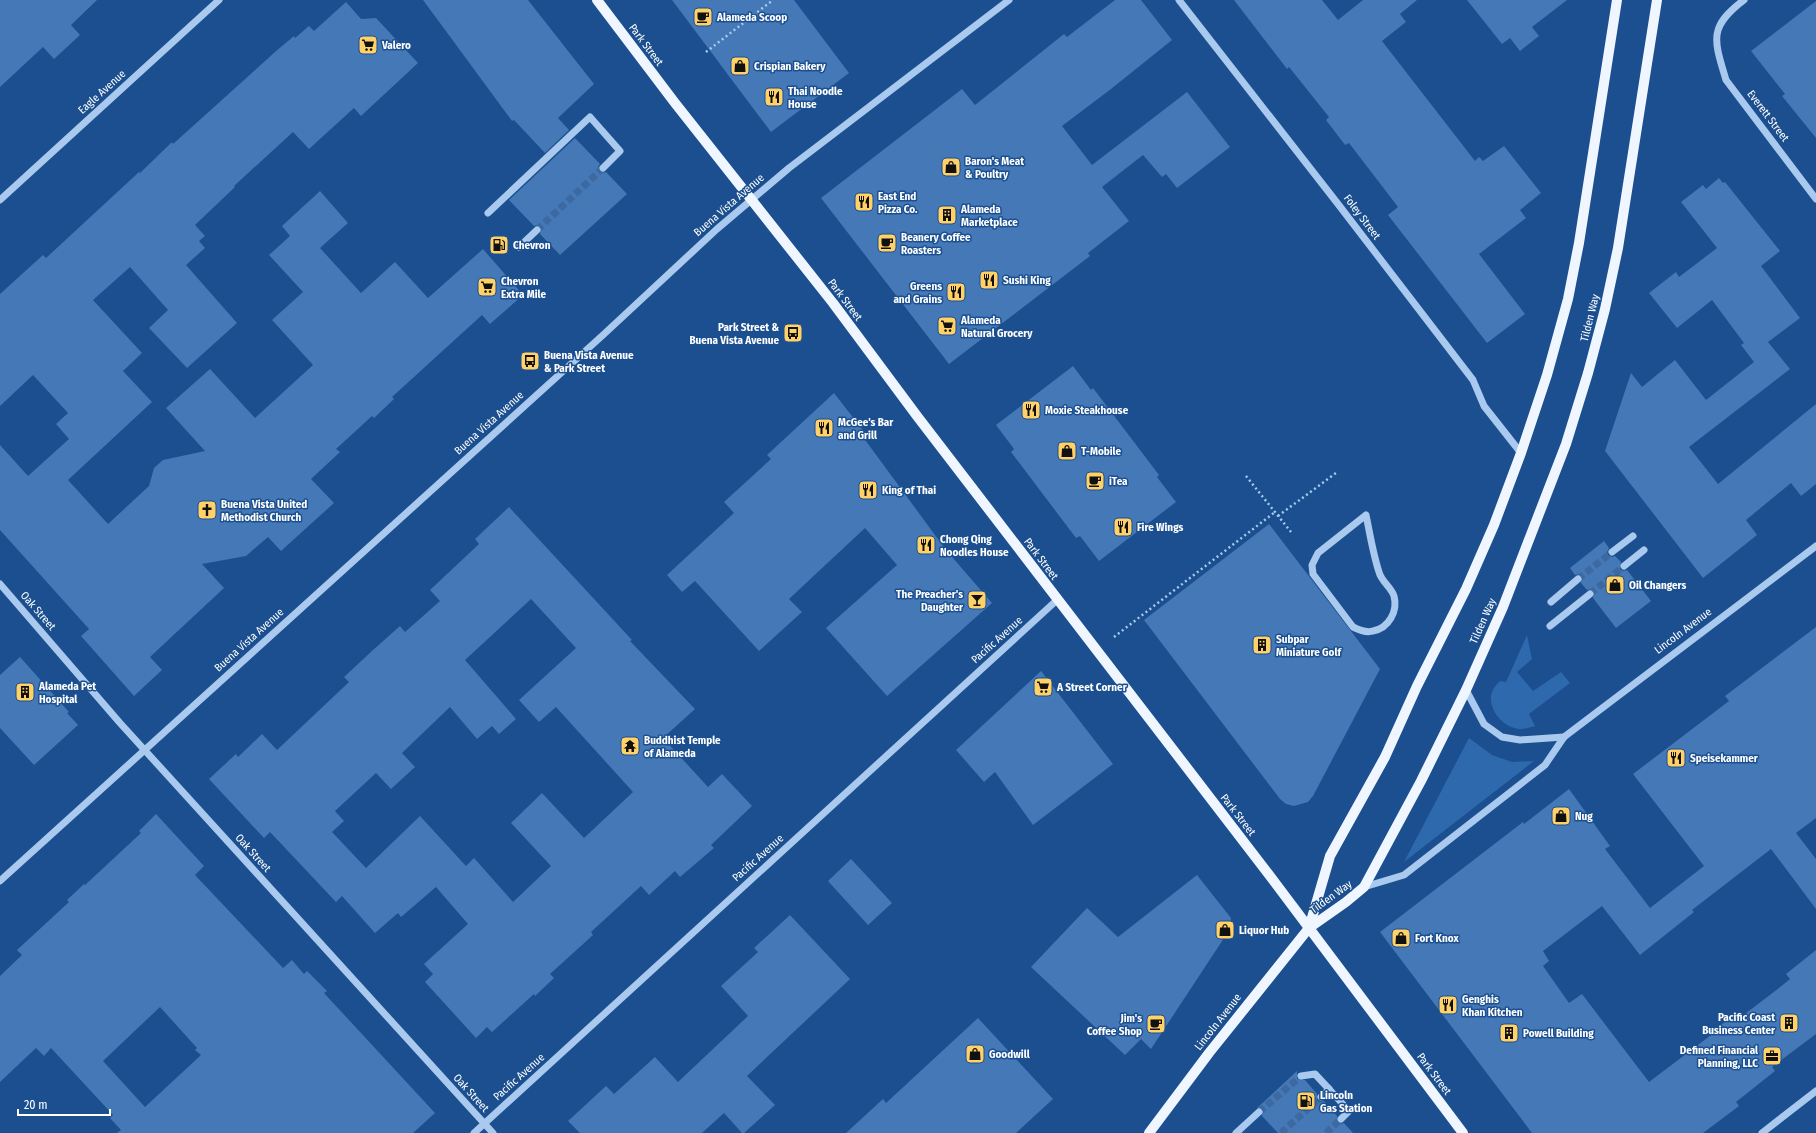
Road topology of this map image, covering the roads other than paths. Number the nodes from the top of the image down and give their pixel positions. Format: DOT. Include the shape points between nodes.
graph roads {
  1 [pos="219,0"];
  2 [pos="597,0"];
  3 [pos="1009,0"];
  4 [pos="1179,0"];
  5 [pos="1617,0"];
  6 [pos="1657,0"];
  7 [pos="1744,0"];
  8 [pos="603,168"];
  9 [pos="1816,198"];
  10 [pos="0,200"];
  11 [pos="752,200"];
  12 [pos="488,213"];
  13 [pos="537,230"];
  14 [pos="519,247"];
  15 [pos="1521,453"];
  16 [pos="1366,515"];
  17 [pos="1633,536"];
  18 [pos="1816,546"];
  19 [pos="1644,550"];
  20 [pos="1612,552"];
  21 [pos="1624,566"];
  22 [pos="1578,579"];
  23 [pos="0,584"];
  24 [pos="1590,594"];
  25 [pos="1057,600"];
  26 [pos="1551,602"];
  27 [pos="1550,626"];
  28 [pos="1466,690"];
  29 [pos="1564,737"];
  30 [pos="144,750"];
  31 [pos="0,881"];
  32 [pos="1364,887"];
  33 [pos="1309,928"];
  34 [pos="1301,1076"];
  35 [pos="1329,1089"];
  36 [pos="1816,1091"];
  37 [pos="1321,1097"];
  38 [pos="1259,1112"];
  39 [pos="1340,1119"];
  40 [pos="484,1124"];
  41 [pos="474,1133"];
  42 [pos="493,1133"];
  43 [pos="1149,1133"];
  44 [pos="1236,1133"];
  45 [pos="1463,1133"];
  46 [pos="1762,1133"];
  1 -- 10 [label="street, Eagle Avenue"];
  2 -- 11 [label="main road, Park Street"];
  3 -- 11 [label="street, Buena Vista Avenue" via="789,168"];
  4 -- 15 [label="street, Foley Street" via="1473,380 1484,406"];
  5 -- 15 [label="main road, Tilden Way" via="1568,300"];
  6 -- 28 [label="main road, Tilden Way" via="1618,248 1588,373 1566,444 1503,607"];
  7 -- 9 [label="street, Everett Street" via="1720,23 1716,40 1726,80"];
  8 -- 12 [label="street" via="620,151 590,117"];
  11 -- 25 [label="main road, Park Street"];
  11 -- 30 [label="street, Buena Vista Avenue"];
  13 -- 14 [label="street"];
  15 -- 33 [label="main road, Tilden Way" via="1494,525 1455,612 1417,686 1385,757 1330,856"];
  16 -- 16 [label="street" via="1379,574 1394,597 1392,618 1384,627 1373,632 1353,627 1313,574 1312,565 1318,554"];
  17 -- 20 [label="street"];
  18 -- 29 [label="street, Lincoln Avenue"];
  19 -- 21 [label="street"];
  22 -- 26 [label="street"];
  23 -- 30 [label="street, Oak Street"];
  24 -- 27 [label="street"];
  25 -- 33 [label="main road, Park Street"];
  25 -- 40 [label="street, Pacific Avenue"];
  28 -- 29 [label="street" via="1484,724 1502,738 1520,740"];
  28 -- 32 [label="main road, Tilden Way" via="1422,781"];
  29 -- 32 [label="street, Lincoln Avenue" via="1545,765 1404,875"];
  30 -- 31 [label="street, Buena Vista Avenue"];
  30 -- 40 [label="street, Oak Street"];
  32 -- 33 [label="main road, Tilden Way"];
  33 -- 43 [label="main road, Lincoln Avenue"];
  33 -- 45 [label="main road, Park Street"];
  34 -- 35 [label="street" via="1315,1074"];
  35 -- 37 [label="street"];
  35 -- 39 [label="street" via="1349,1111"];
  36 -- 46 [label="street"];
  38 -- 44 [label="street"];
  40 -- 41 [label="street, Pacific Avenue"];
  40 -- 42 [label="street, Oak Street"];
}
